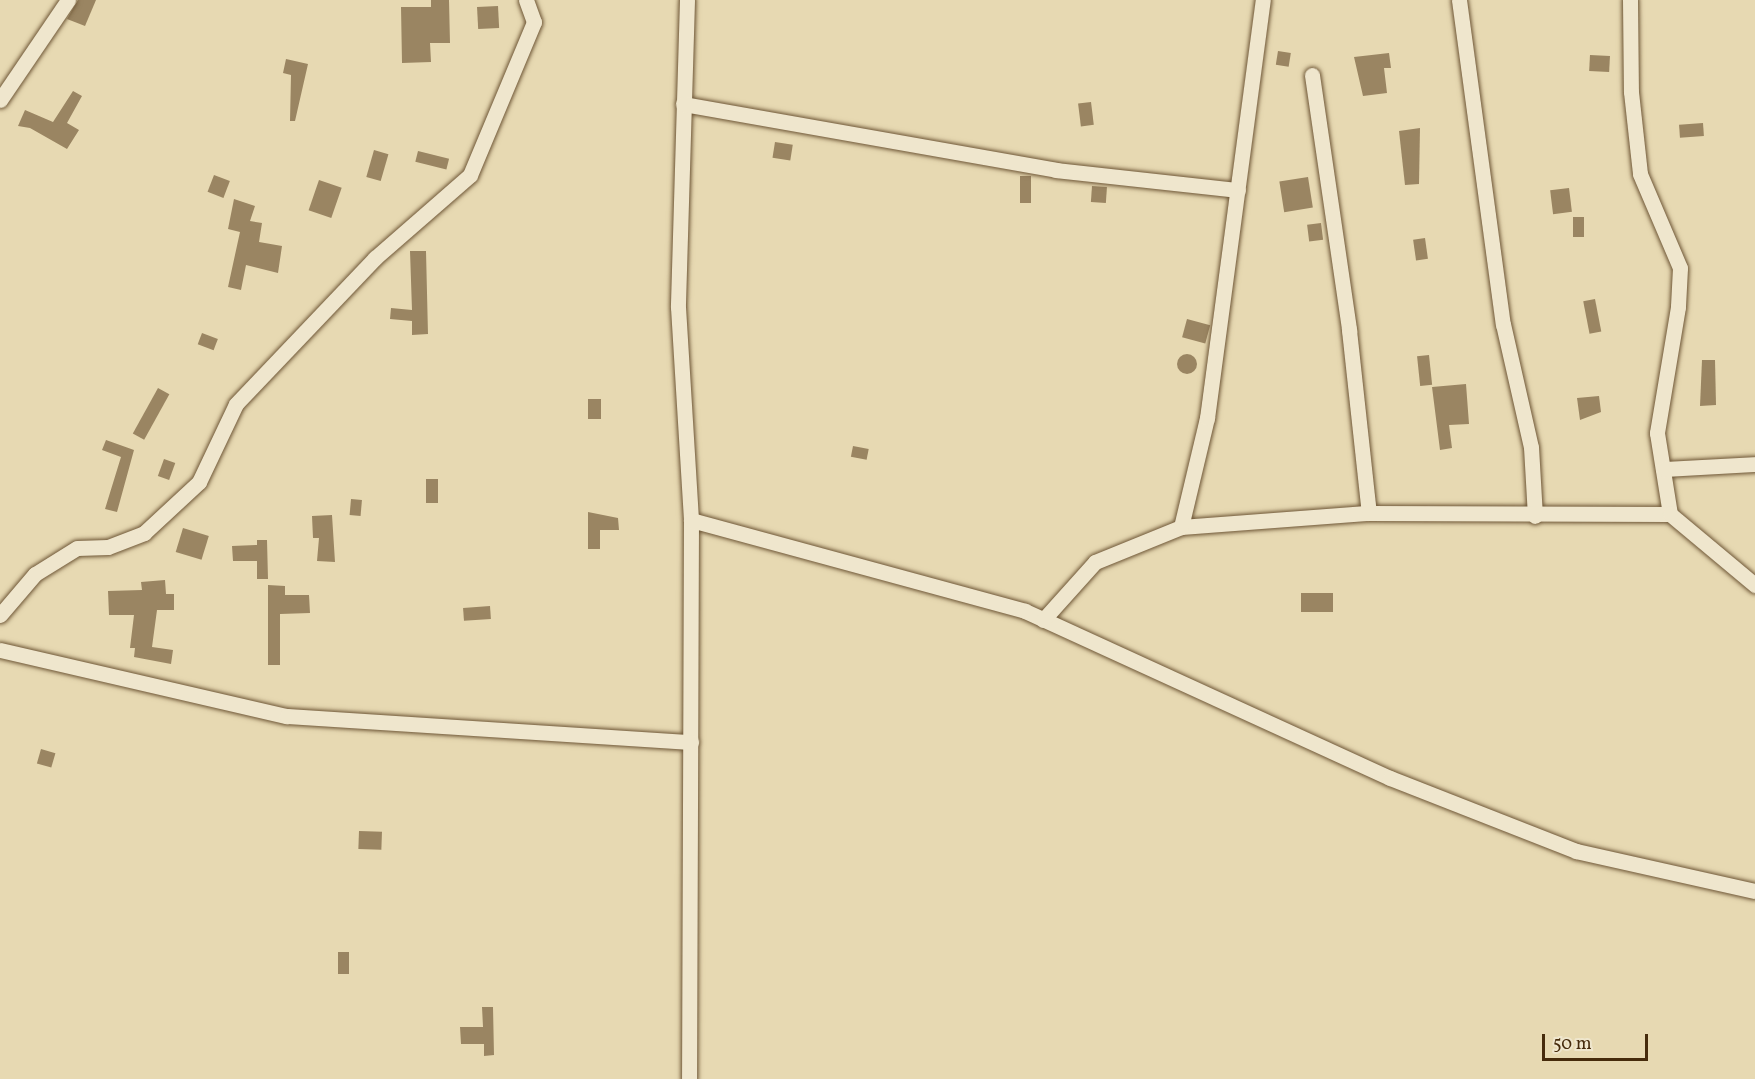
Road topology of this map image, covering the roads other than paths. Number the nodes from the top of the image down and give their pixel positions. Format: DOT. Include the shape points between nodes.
graph roads {
  1 [pos="68,0"];
  2 [pos="526,0"];
  3 [pos="687,0"];
  4 [pos="1263,0"];
  5 [pos="1459,0"];
  6 [pos="1630,0"];
  7 [pos="1312,75"];
  8 [pos="0,100"];
  9 [pos="683,104"];
  10 [pos="1238,190"];
  11 [pos="1755,464"];
  12 [pos="1663,469"];
  13 [pos="1369,513"];
  14 [pos="1670,514"];
  15 [pos="1535,516"];
  16 [pos="691,520"];
  17 [pos="1181,527"];
  18 [pos="1755,585"];
  19 [pos="0,615"];
  20 [pos="1043,620"];
  21 [pos="0,650"];
  22 [pos="691,742"];
  23 [pos="1755,891"];
  24 [pos="689,1079"];
  1 -- 8 [label="street"];
  2 -- 19 [label="street" via="534,22 470,175 375,258 236,404 199,482 144,533 108,547 78,548 35,574"];
  3 -- 9 [label="street"];
  4 -- 10 [label="street"];
  5 -- 15 [label="street" via="1503,324 1531,447"];
  6 -- 12 [label="street" via="1631,92 1640,174 1680,268 1678,307 1657,433"];
  7 -- 13 [label="street" via="1349,330"];
  9 -- 10 [label="street" via="1056,170"];
  9 -- 16 [label="street" via="678,307"];
  10 -- 17 [label="street" via="1208,418"];
  11 -- 12 [label="street"];
  12 -- 14 [label="street"];
  13 -- 15 [label="street"];
  13 -- 17 [label="street"];
  14 -- 15 [label="street"];
  14 -- 18 [label="street"];
  16 -- 20 [label="street" via="1025,611"];
  16 -- 22 [label="street"];
  17 -- 20 [label="street" via="1095,562"];
  20 -- 23 [label="street" via="1390,778 1576,851"];
  21 -- 22 [label="street" via="287,716"];
  22 -- 24 [label="street"];
}
